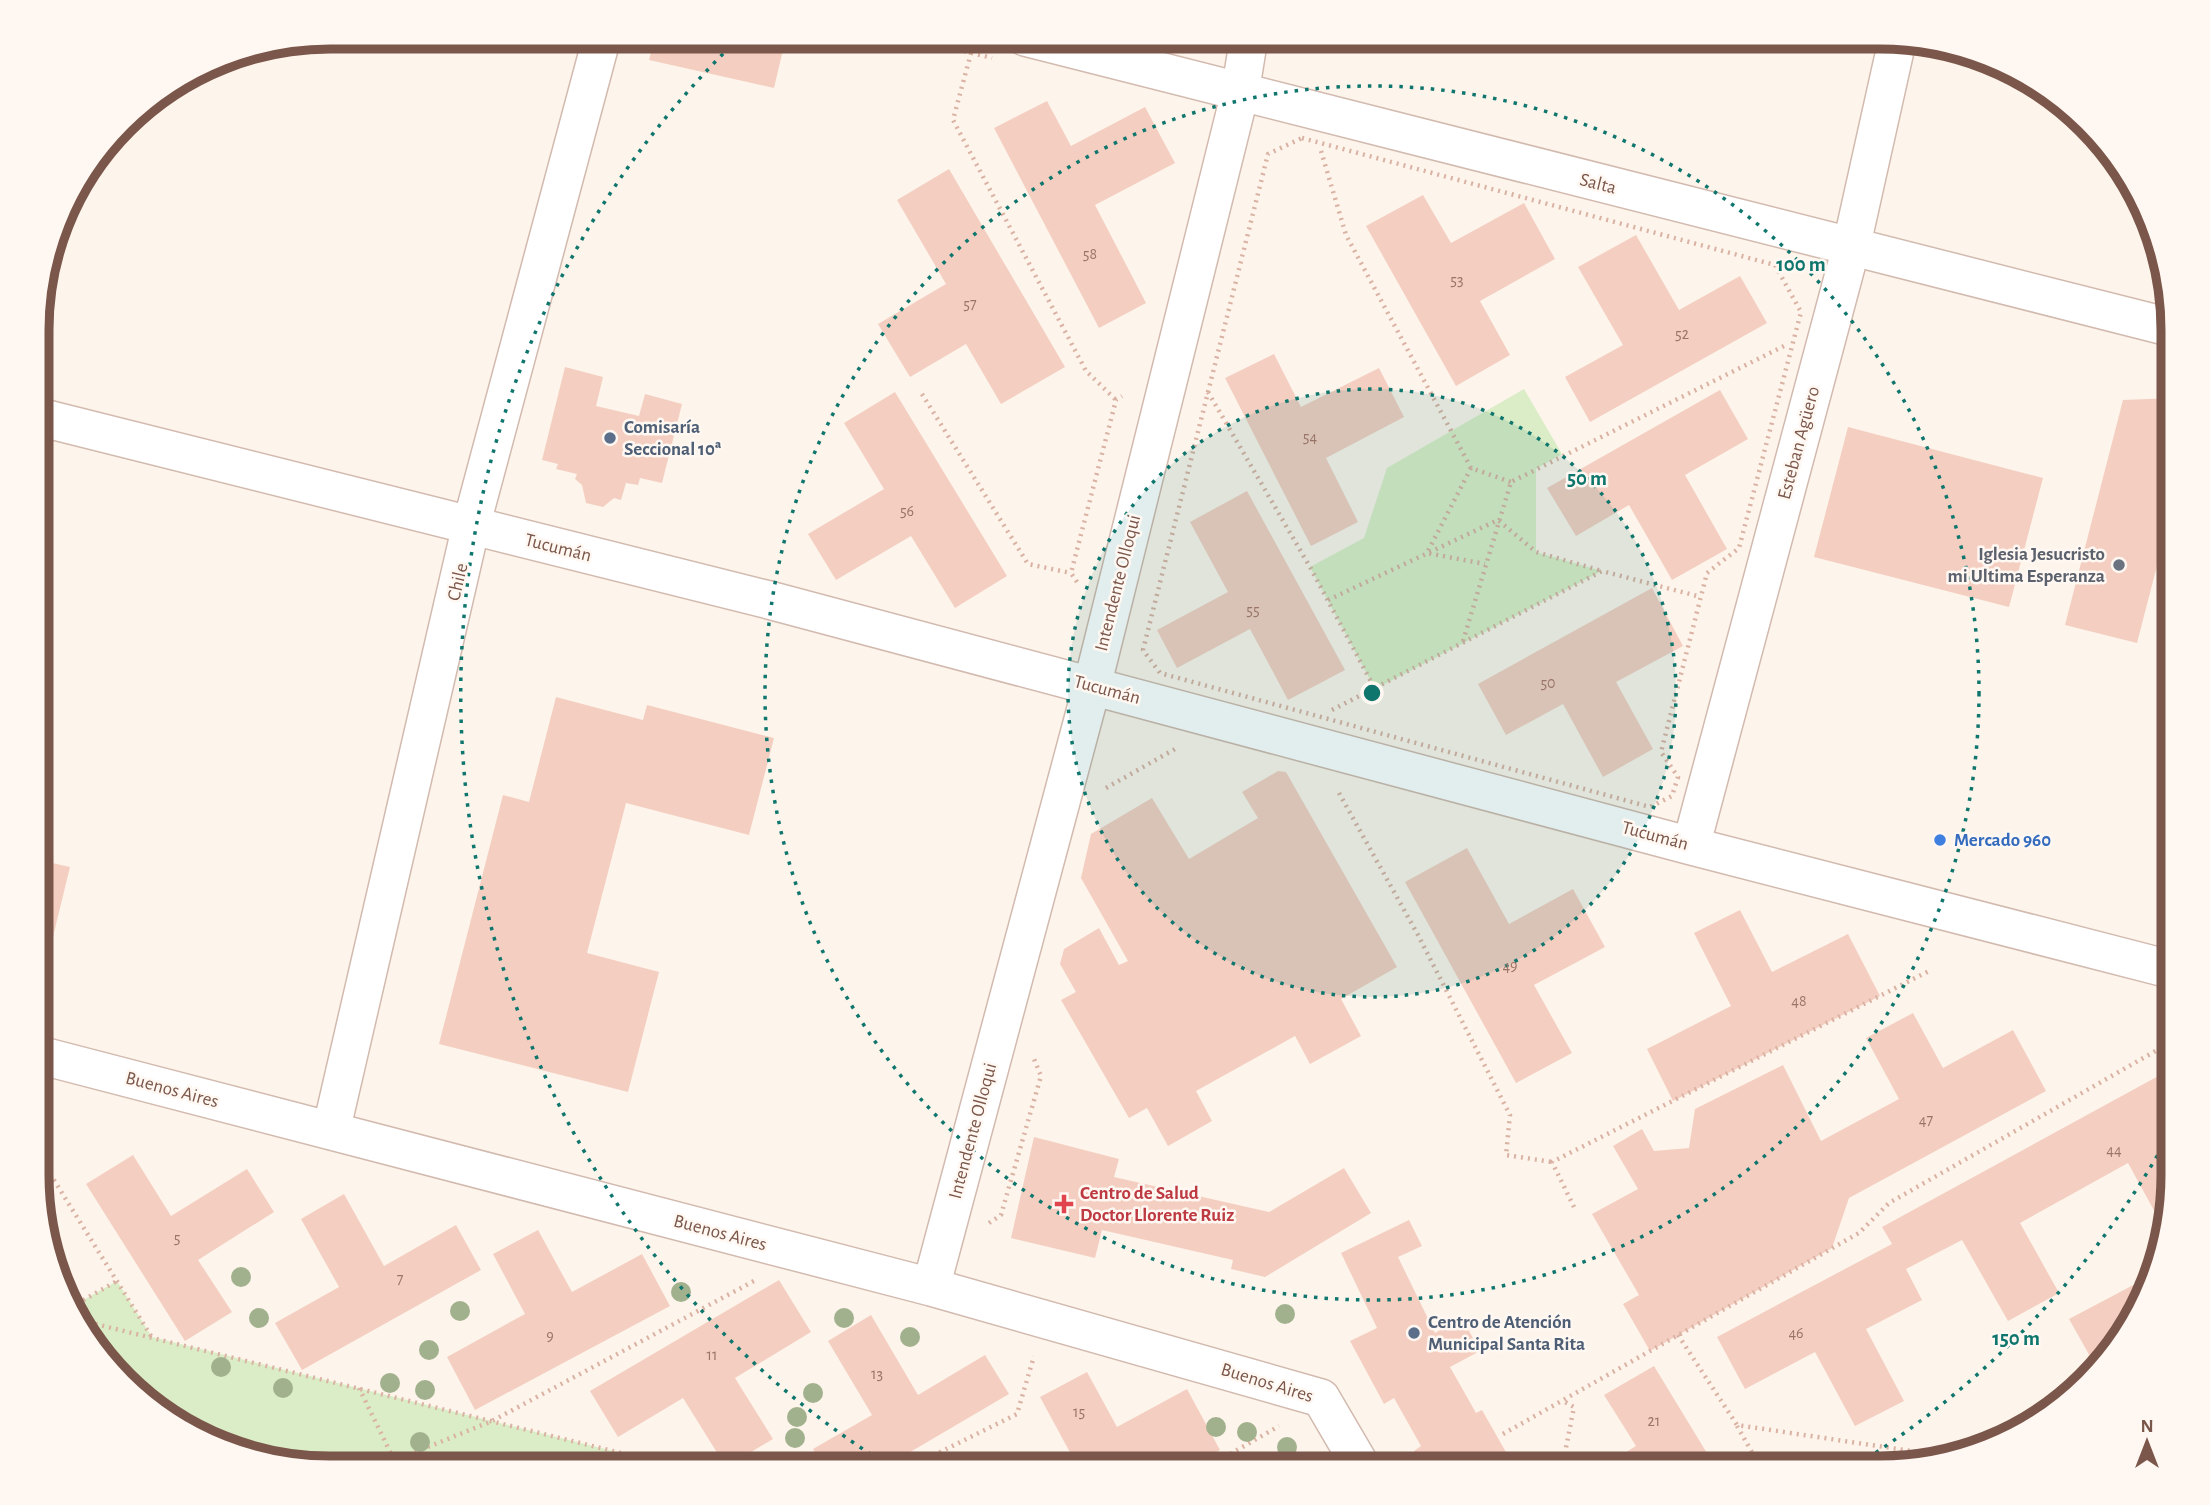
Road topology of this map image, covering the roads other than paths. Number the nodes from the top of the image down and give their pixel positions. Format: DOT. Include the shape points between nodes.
graph roads {
  1 [pos="599,49"];
  2 [pos="1016,49"];
  3 [pos="1247,49"];
  4 [pos="1895,50"];
  5 [pos="1240,93"];
  6 [pos="1852,248"];
  7 [pos="2161,325"];
  8 [pos="49,419"];
  9 [pos="471,526"];
  10 [pos="1093,686"];
  11 [pos="1691,846"];
  12 [pos="2161,967"];
  13 [pos="49,1058"];
  14 [pos="331,1131"];
  15 [pos="931,1287"];
  16 [pos="1355,1456"];
  1 -- 9 [label="street, Chile"];
  2 -- 5 [label="street, Salta"];
  3 -- 5 [label="street, Intendente Olloqui"];
  4 -- 6 [label="street, Esteban Agüero"];
  5 -- 6 [label="street, Salta"];
  5 -- 10 [label="street, Intendente Olloqui"];
  6 -- 7 [label="street, Salta"];
  6 -- 11 [label="street, Esteban Agüero"];
  8 -- 9 [label="street, Tucumán"];
  9 -- 10 [label="street, Tucumán"];
  9 -- 14 [label="street, Chile"];
  10 -- 11 [label="street, Tucumán"];
  10 -- 15 [label="street, Intendente Olloqui"];
  11 -- 12 [label="street, Tucumán"];
  13 -- 14 [label="street, Buenos Aires"];
  14 -- 15 [label="street, Buenos Aires"];
  15 -- 16 [label="street, Buenos Aires" via="1321,1398"];
}
